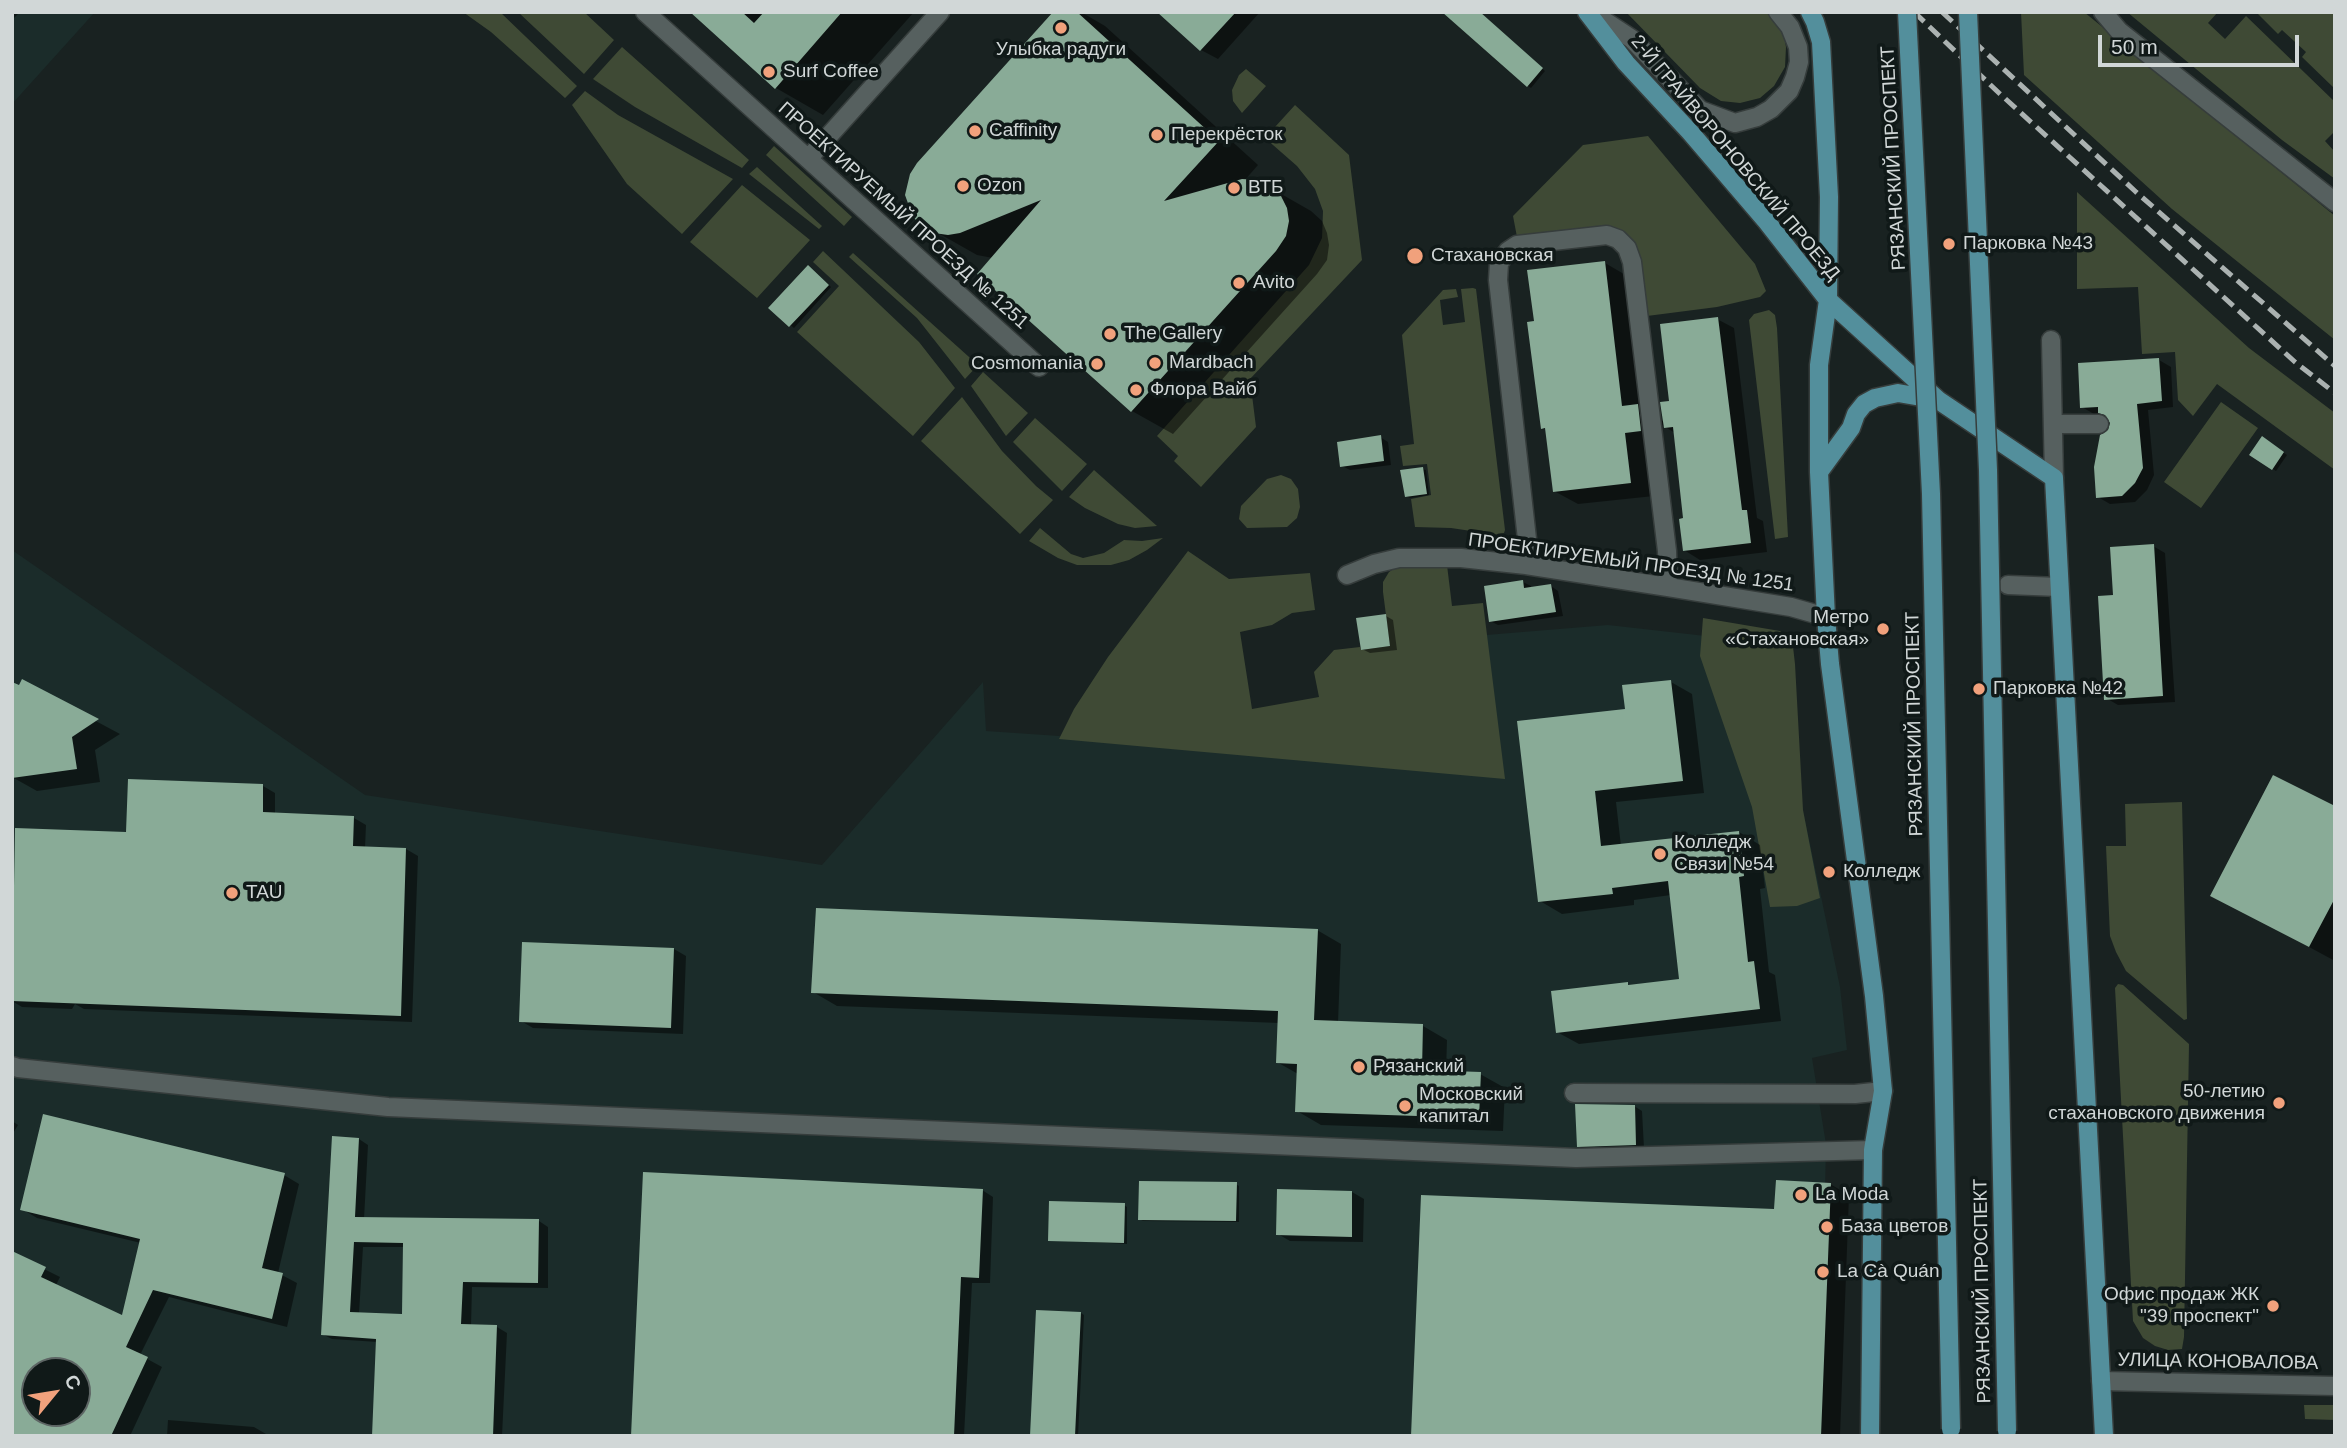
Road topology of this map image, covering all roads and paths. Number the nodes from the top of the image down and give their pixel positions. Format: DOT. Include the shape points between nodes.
graph roads {
  1 [pos="645,12"];
  2 [pos="940,12"];
  3 [pos="1589,12"];
  4 [pos="1779,12"];
  5 [pos="1810,12"];
  6 [pos="1908,12"];
  7 [pos="1968,12"];
  8 [pos="2103,12"];
  9 [pos="808,159"];
  10 [pos="2335,202"];
  11 [pos="1828,300"];
  12 [pos="2051,340"];
  13 [pos="1039,367"];
  14 [pos="1938,400"];
  15 [pos="2053,424"];
  16 [pos="2099,424"];
  17 [pos="1819,472"];
  18 [pos="2054,478"];
  19 [pos="1526,565"];
  20 [pos="1346,575"];
  21 [pos="2008,585"];
  22 [pos="1668,587"];
  23 [pos="2059,587"];
  24 [pos="1826,617"];
  25 [pos="12,1066"];
  26 [pos="1883,1091"];
  27 [pos="1574,1093"];
  28 [pos="1873,1150"];
  29 [pos="2101,1381"];
  30 [pos="2335,1386"];
  31 [pos="1951,1432"];
  32 [pos="2007,1434"];
  33 [pos="1870,1436"];
  34 [pos="2104,1436"];
  1 -- 9 [label="street, ПРОЕКТИРУЕМЫЙ ПРОЕЗД № 1251"];
  2 -- 9 [label="street"];
  3 -- 4 [label="street" via="1632,39 1700,110 1735,122 1771,109 1795,78 1798,47"];
  3 -- 11 [label="main road, 2-Й ГРАЙВОРОНОВСКИЙ ПРОЕЗД" via="1626,63 1690,132"];
  5 -- 11 [label="main road, 2-Й ГРАЙВОРОНОВСКИЙ ПРОЕЗД" via="1821,42 1824,77"];
  6 -- 31 [label="main road, РЯЗАНСКИЙ ПРОСПЕКТ, bridge" via="1931,494"];
  7 -- 32 [label="main road, РЯЗАНСКИЙ ПРОСПЕКТ, bridge" via="1989,470"];
  8 -- 10 [label="street" via="2119,31"];
  9 -- 13 [label="street, ПРОЕКТИРУЕМЫЙ ПРОЕЗД № 1251"];
  11 -- 14 [label="main road"];
  11 -- 17 [label="main road" via="1819,365"];
  12 -- 15 [label="street"];
  14 -- 17 [label="main road" via="1898,393 1864,404"];
  14 -- 18 [label="main road"];
  15 -- 16 [label="street"];
  15 -- 18 [label="street"];
  17 -- 24 [label="main road"];
  18 -- 23 [label="main road"];
  19 -- 20 [label="street, ПРОЕКТИРУЕМЫЙ ПРОЕЗД № 1251" via="1399,558"];
  19 -- 22 [label="street, ПРОЕКТИРУЕМЫЙ ПРОЕЗД № 1251"];
  19 -- 22 [label="street" via="1499,263 1517,245 1607,235 1627,248 1632,262"];
  21 -- 23 [label="street"];
  22 -- 24 [label="street, ПРОЕКТИРУЕМЫЙ ПРОЕЗД № 1251"];
  23 -- 29 [label="main road"];
  24 -- 26 [label="main road"];
  25 -- 28 [label="street" via="402,1107 1576,1158"];
  26 -- 27 [label="street"];
  26 -- 28 [label="main road"];
  28 -- 33 [label="main road"];
  29 -- 30 [label="street, УЛИЦА КОНОВАЛОВА"];
  29 -- 34 [label="main road"];
}
